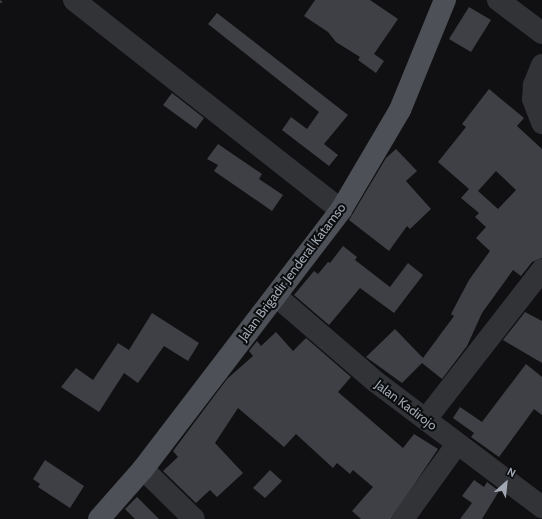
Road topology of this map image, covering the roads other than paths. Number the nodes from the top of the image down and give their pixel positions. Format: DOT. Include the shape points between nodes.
graph roads {
  1 [pos="74,0"];
  2 [pos="445,0"];
  3 [pos="498,0"];
  4 [pos="542,33"];
  5 [pos="542,65"];
  6 [pos="542,123"];
  7 [pos="340,210"];
  8 [pos="542,270"];
  9 [pos="276,296"];
  10 [pos="426,419"];
  11 [pos="456,444"];
  12 [pos="143,469"];
  13 [pos="542,507"];
  14 [pos="99,519"];
  15 [pos="194,519"];
  16 [pos="403,519"];
  1 -- 7 [label="street"];
  2 -- 7 [label="main road, Jalan Brigadir Jenderal Katamso" via="400,110"];
  3 -- 4 [label="street"];
  5 -- 6 [label="street" via="534,85 533,99"];
  7 -- 9 [label="main road, Jalan Brigadir Jenderal Katamso"];
  8 -- 10 [label="street"];
  9 -- 10 [label="street, Jalan Kadirojo" via="370,378"];
  9 -- 12 [label="main road, Jalan Brigadir Jenderal Katamso"];
  10 -- 11 [label="street, Jalan Kadirojo"];
  11 -- 13 [label="street, Jalan Kadirojo"];
  11 -- 16 [label="street"];
  12 -- 14 [label="main road, Jalan Brigadir Jenderal Katamso"];
  12 -- 15 [label="street"];
}
